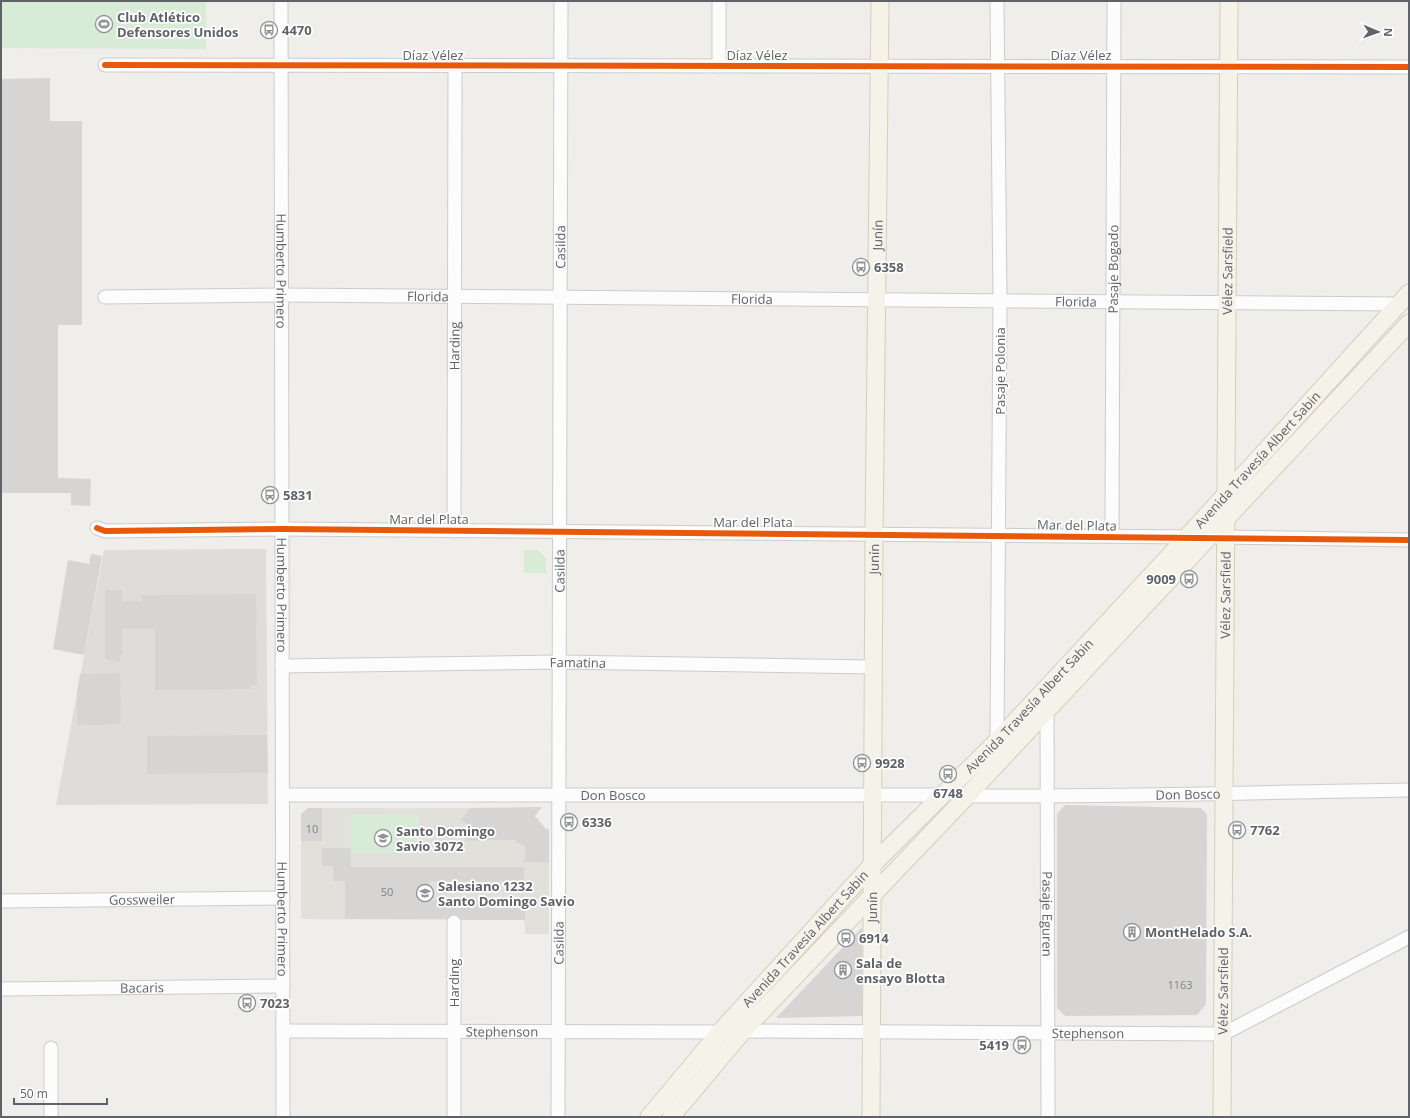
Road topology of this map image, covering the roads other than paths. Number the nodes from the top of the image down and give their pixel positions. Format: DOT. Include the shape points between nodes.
graph roads {
  1 [pos="281,1"];
  2 [pos="561,1"];
  3 [pos="719,1"];
  4 [pos="880,1"];
  5 [pos="997,1"];
  6 [pos="1114,1"];
  7 [pos="1229,1"];
  8 [pos="105,65"];
  9 [pos="281,65"];
  10 [pos="455,66"];
  11 [pos="561,66"];
  12 [pos="718,66"];
  13 [pos="879,66"];
  14 [pos="997,66"];
  15 [pos="1113,66"];
  16 [pos="1229,66"];
  17 [pos="1409,67"];
  18 [pos="283,295"];
  19 [pos="456,296"];
  20 [pos="105,297"];
  21 [pos="562,297"];
  22 [pos="1404,299"];
  23 [pos="878,300"];
  24 [pos="1000,301"];
  25 [pos="1114,301"];
  26 [pos="1228,302"];
  27 [pos="1409,323"];
  28 [pos="1226,494"];
  29 [pos="1226,518"];
  30 [pos="98,528"];
  31 [pos="282,529"];
  32 [pos="454,531"];
  33 [pos="560,532"];
  34 [pos="874,534"];
  35 [pos="998,535"];
  36 [pos="1112,536"];
  37 [pos="1187,537"];
  38 [pos="1218,537"];
  39 [pos="1409,540"];
  40 [pos="560,662"];
  41 [pos="282,666"];
  42 [pos="873,667"];
  43 [pos="1047,711"];
  44 [pos="997,741"];
  45 [pos="1409,790"];
  46 [pos="1226,792"];
  47 [pos="283,795"];
  48 [pos="559,795"];
  49 [pos="873,795"];
  50 [pos="943,795"];
  51 [pos="967,796"];
  52 [pos="1047,796"];
  53 [pos="873,864"];
  54 [pos="872,896"];
  55 [pos="283,898"];
  56 [pos="1,901"];
  57 [pos="454,922"];
  58 [pos="1409,937"];
  59 [pos="283,986"];
  60 [pos="1,990"];
  61 [pos="283,1031"];
  62 [pos="743,1031"];
  63 [pos="454,1032"];
  64 [pos="558,1032"];
  65 [pos="720,1032"];
  66 [pos="872,1032"];
  67 [pos="1048,1034"];
  68 [pos="1222,1034"];
  69 [pos="51,1048"];
  70 [pos="51,1117"];
  71 [pos="283,1117"];
  72 [pos="454,1117"];
  73 [pos="558,1117"];
  74 [pos="649,1117"];
  75 [pos="670,1117"];
  76 [pos="872,1117"];
  77 [pos="1048,1117"];
  78 [pos="1222,1117"];
  1 -- 9 [label="street, Humberto Primero"];
  2 -- 11 [label="street, Casilda"];
  3 -- 12 [label="street"];
  4 -- 13 [label="main road, Junín"];
  5 -- 14 [label="street, Pasaje Polonia"];
  6 -- 15 [label="street, Pasaje Bogado"];
  7 -- 16 [label="main road, Vélez Sarsfield"];
  8 -- 9 [label="street, Díaz Vélez"];
  9 -- 10 [label="street, Díaz Vélez"];
  9 -- 18 [label="street, Humberto Primero"];
  10 -- 11 [label="street, Díaz Vélez"];
  10 -- 19 [label="street, Harding"];
  11 -- 12 [label="street, Díaz Vélez"];
  11 -- 21 [label="street, Casilda"];
  12 -- 13 [label="street, Díaz Vélez"];
  13 -- 14 [label="street, Díaz Vélez"];
  13 -- 23 [label="main road, Junín"];
  14 -- 15 [label="street, Díaz Vélez"];
  14 -- 24 [label="street, Pasaje Polonia"];
  15 -- 16 [label="street, Díaz Vélez"];
  15 -- 25 [label="street, Pasaje Bogado"];
  16 -- 17 [label="street, Díaz Vélez"];
  16 -- 26 [label="main road, Vélez Sarsfield"];
  18 -- 19 [label="street, Florida"];
  18 -- 20 [label="street, Florida"];
  18 -- 31 [label="street, Humberto Primero"];
  19 -- 21 [label="street, Florida"];
  19 -- 32 [label="street, Harding"];
  21 -- 23 [label="street, Florida"];
  21 -- 33 [label="street, Casilda"];
  22 -- 26 [label="street, Florida"];
  22 -- 28 [label="main road, Avenida Travesía Albert Sabin"];
  23 -- 24 [label="street, Florida"];
  23 -- 34 [label="main road, Junín"];
  24 -- 25 [label="street, Florida"];
  24 -- 35 [label="street, Pasaje Polonia"];
  25 -- 26 [label="street, Florida"];
  25 -- 36 [label="street, Pasaje Bogado"];
  26 -- 28 [label="main road, Vélez Sarsfield"];
  27 -- 29 [label="main road, Avenida Travesía Albert Sabin"];
  28 -- 29 [label="main road, Vélez Sarsfield"];
  28 -- 37 [label="main road, Avenida Travesía Albert Sabin"];
  29 -- 38 [label="main road, Vélez Sarsfield"];
  30 -- 31 [label="street, Mar del Plata" via="105,531"];
  31 -- 32 [label="street, Mar del Plata"];
  31 -- 41 [label="street, Humberto Primero"];
  32 -- 33 [label="street, Mar del Plata"];
  33 -- 34 [label="street, Mar del Plata"];
  33 -- 40 [label="street, Casilda"];
  34 -- 35 [label="street, Mar del Plata"];
  34 -- 42 [label="main road, Junín"];
  35 -- 36 [label="street, Mar del Plata"];
  35 -- 44 [label="street, Pasaje Polonia"];
  36 -- 37 [label="street, Mar del Plata"];
  37 -- 38 [label="street, Mar del Plata"];
  37 -- 44 [label="main road, Avenida Travesía Albert Sabin"];
  38 -- 39 [label="street, Mar del Plata"];
  38 -- 43 [label="main road, Avenida Travesía Albert Sabin"];
  38 -- 46 [label="main road, Vélez Sarsfield"];
  40 -- 41 [label="street, Famatina"];
  40 -- 42 [label="street, Famatina"];
  40 -- 48 [label="street, Casilda"];
  41 -- 47 [label="street, Humberto Primero"];
  42 -- 49 [label="main road, Junín"];
  43 -- 51 [label="main road, Avenida Travesía Albert Sabin"];
  43 -- 52 [label="street, Pasaje Eguren"];
  44 -- 50 [label="main road, Avenida Travesía Albert Sabin"];
  45 -- 46 [label="street, Don Bosco"];
  46 -- 52 [label="street, Don Bosco"];
  46 -- 68 [label="main road, Vélez Sarsfield"];
  47 -- 48 [label="street, Don Bosco"];
  47 -- 55 [label="street, Humberto Primero"];
  48 -- 49 [label="street, Don Bosco"];
  48 -- 64 [label="street, Casilda"];
  49 -- 50 [label="street, Don Bosco"];
  49 -- 53 [label="main road, Junín"];
  50 -- 53 [label="main road, Avenida Travesía Albert Sabin"];
  51 -- 52 [label="street, Don Bosco"];
  51 -- 54 [label="main road, Avenida Travesía Albert Sabin"];
  52 -- 67 [label="street, Pasaje Eguren"];
  53 -- 54 [label="main road, Junín"];
  53 -- 65 [label="main road, Avenida Travesía Albert Sabin"];
  54 -- 62 [label="main road, Avenida Travesía Albert Sabin"];
  54 -- 66 [label="main road, Junín"];
  55 -- 56 [label="street, Gossweiler"];
  55 -- 59 [label="street, Humberto Primero"];
  57 -- 63 [label="street, Harding"];
  58 -- 68 [label="street, Stephenson"];
  59 -- 60 [label="street, Bacaris"];
  59 -- 61 [label="street, Humberto Primero"];
  61 -- 63 [label="street, Stephenson"];
  61 -- 71 [label="street, Humberto Primero"];
  62 -- 66 [label="street, Stephenson"];
  62 -- 75 [label="main road, Avenida Travesía Albert Sabin"];
  63 -- 64 [label="street, Stephenson"];
  63 -- 72 [label="street, Harding"];
  64 -- 65 [label="street, Stephenson"];
  64 -- 73 [label="street, Casilda"];
  65 -- 74 [label="main road, Avenida Travesía Albert Sabin"];
  66 -- 67 [label="street, Stephenson"];
  66 -- 76 [label="main road, Junín"];
  67 -- 68 [label="street, Stephenson"];
  67 -- 77 [label="street, Pasaje Eguren"];
  68 -- 78 [label="main road, Vélez Sarsfield"];
  69 -- 70 [label="street"];
}
